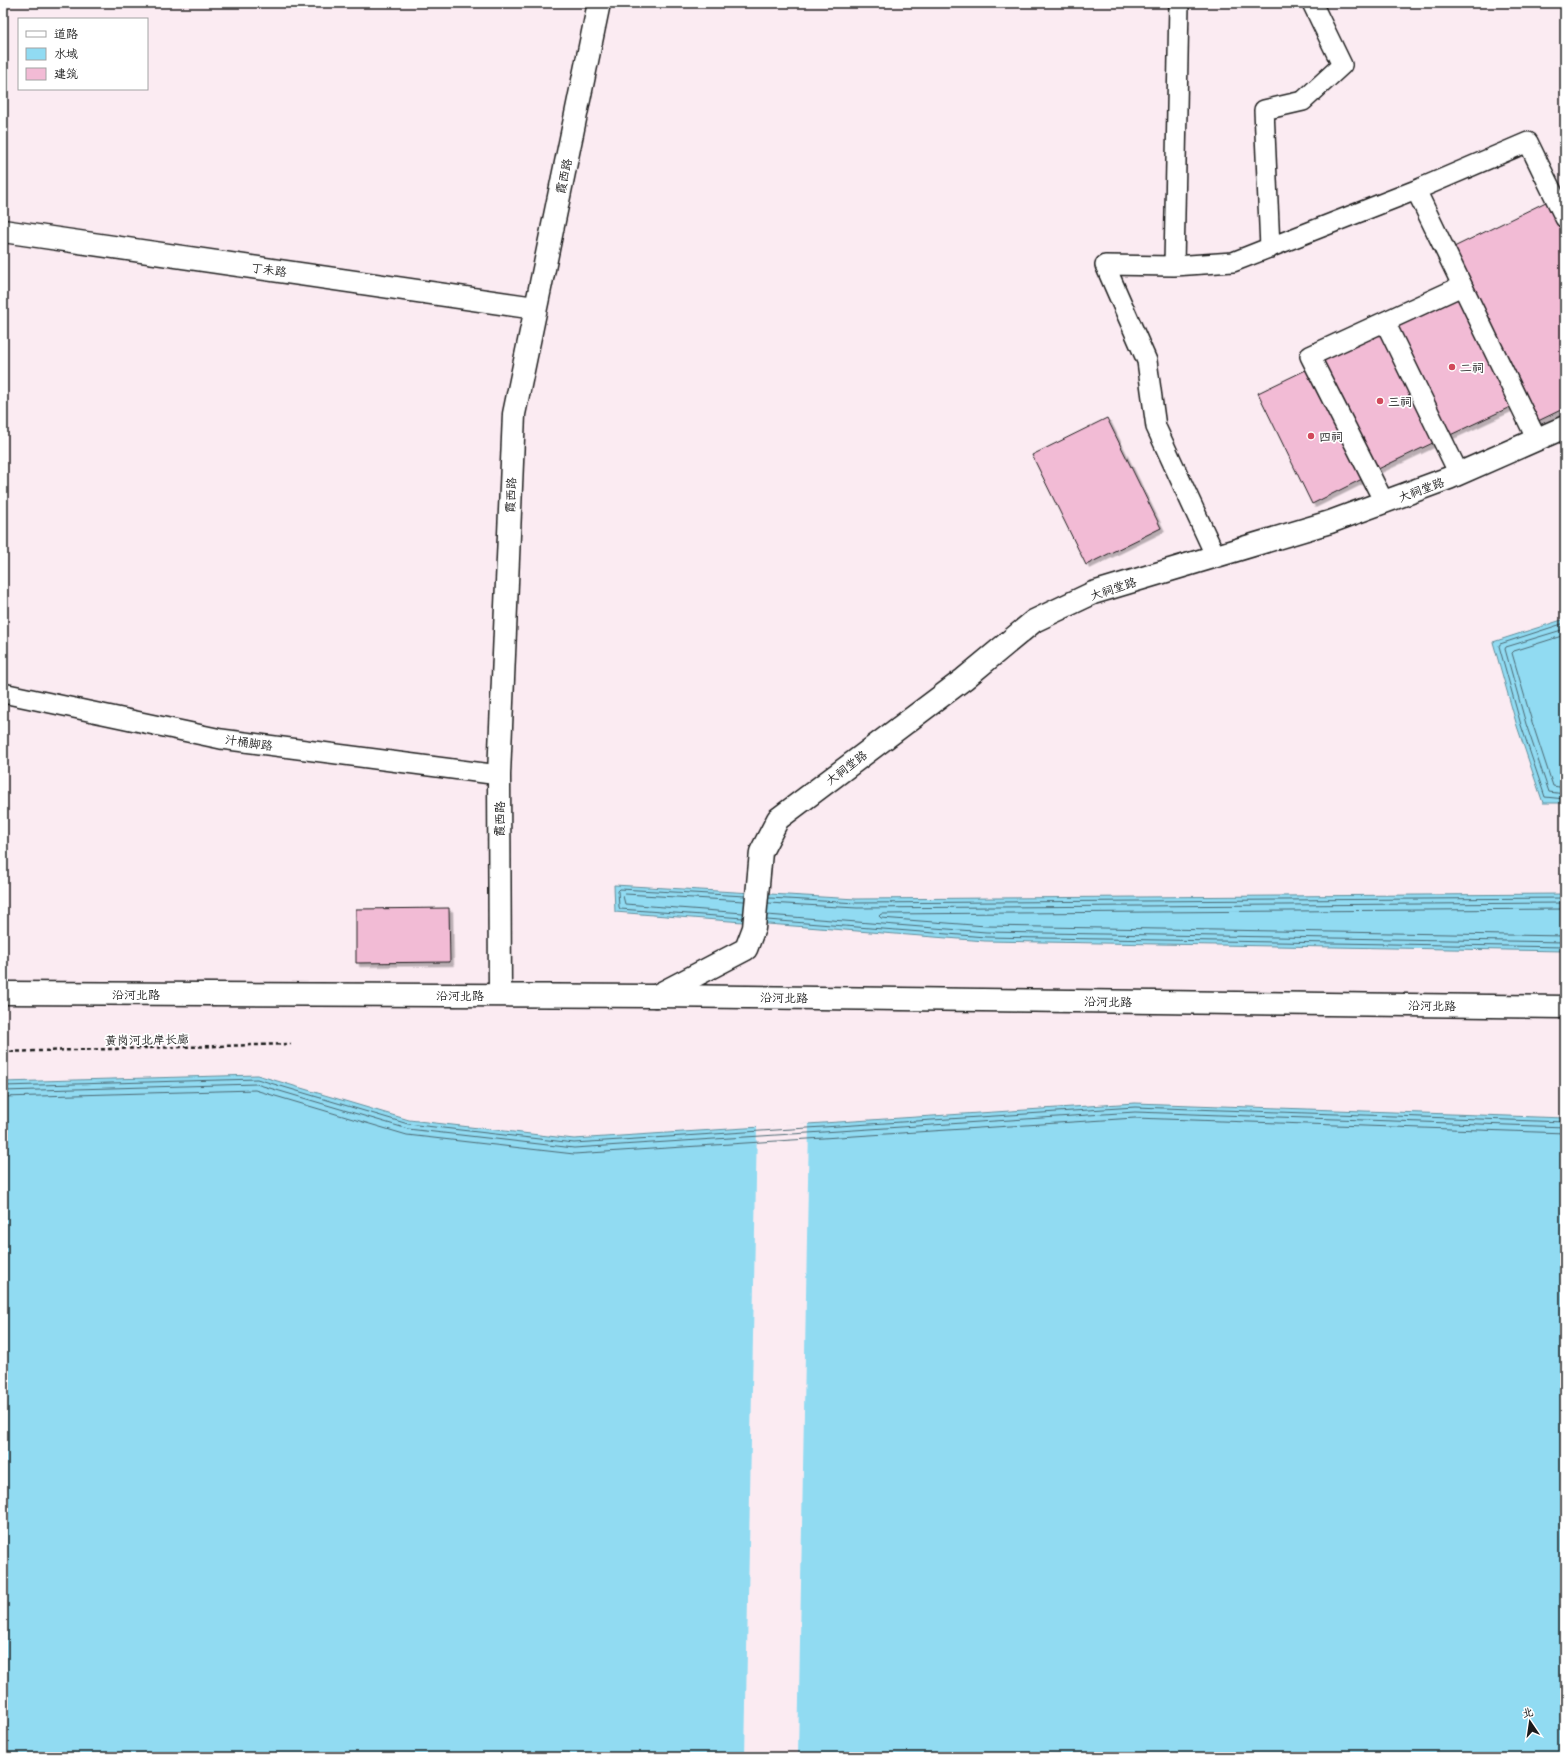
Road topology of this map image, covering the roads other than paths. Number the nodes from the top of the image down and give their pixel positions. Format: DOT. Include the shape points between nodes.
graph roads {
  1 [pos="599,3"];
  2 [pos="1179,3"];
  3 [pos="1312,3"];
  4 [pos="1416,190"];
  5 [pos="1565,218"];
  6 [pos="3,231"];
  7 [pos="1270,248"];
  8 [pos="1174,266"];
  9 [pos="1462,286"];
  10 [pos="535,308"];
  11 [pos="1385,322"];
  12 [pos="1565,427"];
  13 [pos="1537,440"];
  14 [pos="1459,474"];
  15 [pos="1384,502"];
  16 [pos="1216,557"];
  17 [pos="3,693"];
  18 [pos="498,776"];
  19 [pos="3,993"];
  20 [pos="500,995"];
  21 [pos="656,996"];
  22 [pos="1565,1007"];
  1 -- 10 [label="street, 霞西路"];
  2 -- 8 [label="lane"];
  3 -- 7 [label="lane" via="1342,65 1303,101 1264,110"];
  4 -- 5 [label="lane" via="1528,142"];
  4 -- 7 [label="lane"];
  4 -- 9 [label="lane"];
  6 -- 10 [label="street, 丁未路"];
  7 -- 8 [label="lane" via="1233,262"];
  8 -- 16 [label="lane" via="1105,265 1147,361 1156,427"];
  9 -- 11 [label="lane"];
  9 -- 13 [label="lane"];
  10 -- 18 [label="street, 霞西路" via="514,414"];
  11 -- 14 [label="lane"];
  11 -- 15 [label="lane" via="1310,356"];
  12 -- 13 [label="street, 大祠堂路"];
  13 -- 14 [label="street, 大祠堂路"];
  14 -- 15 [label="street, 大祠堂路"];
  15 -- 16 [label="street, 大祠堂路" via="1330,522"];
  16 -- 21 [label="street, 大祠堂路" via="1093,593 1034,622 964,679 778,819 761,852 754,928 746,949"];
  17 -- 18 [label="lane, 汁桶脚路" via="221,739"];
  18 -- 20 [label="street, 霞西路"];
  19 -- 20 [label="street, 沿河北路"];
  20 -- 21 [label="street, 沿河北路"];
  21 -- 22 [label="street, 沿河北路"];
}
